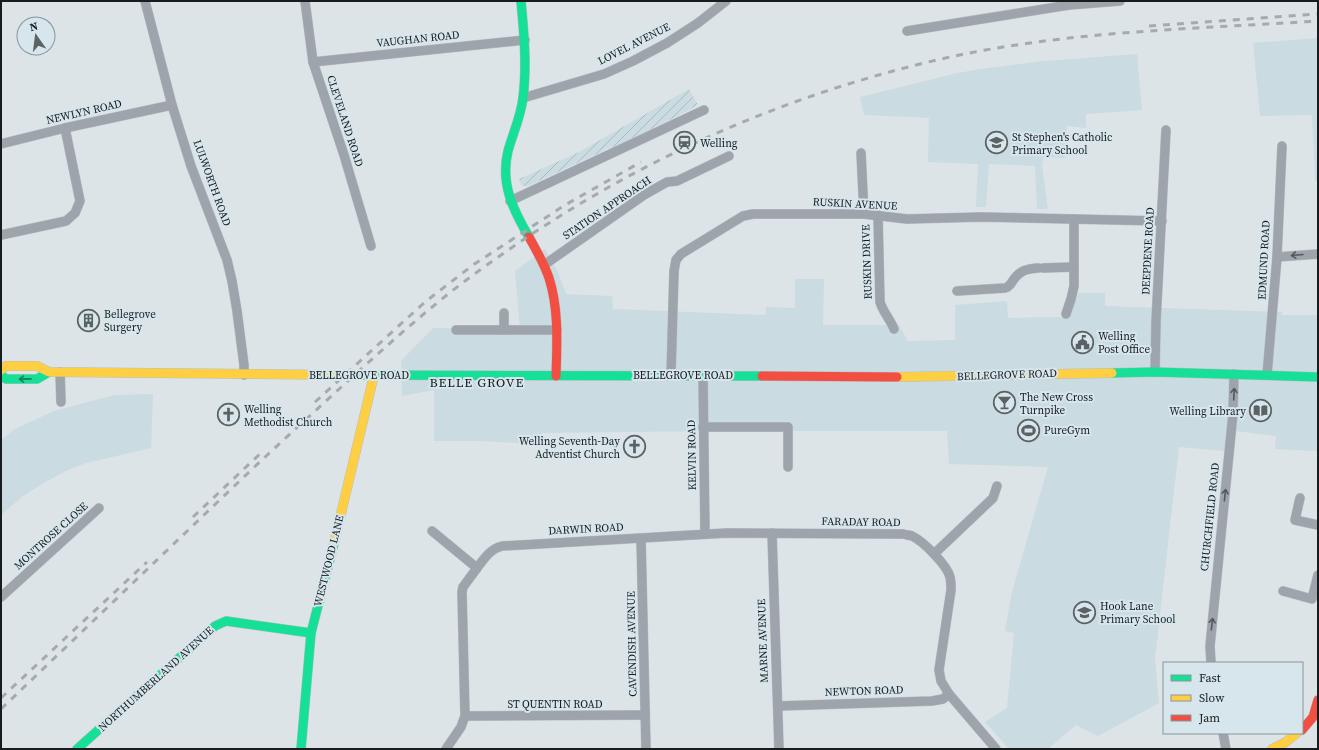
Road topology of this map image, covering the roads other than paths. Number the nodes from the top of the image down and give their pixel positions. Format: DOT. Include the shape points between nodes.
graph roads {
  1 [pos="145,1"];
  2 [pos="305,1"];
  3 [pos="521,1"];
  4 [pos="1120,1"];
  5 [pos="722,2"];
  6 [pos="907,31"];
  7 [pos="524,40"];
  8 [pos="313,62"];
  9 [pos="523,98"];
  10 [pos="172,105"];
  11 [pos="704,110"];
  12 [pos="65,128"];
  13 [pos="1166,130"];
  14 [pos="1,144"];
  15 [pos="1282,146"];
  16 [pos="861,153"];
  17 [pos="729,156"];
  18 [pos="510,201"];
  19 [pos="864,214"];
  20 [pos="878,216"];
  21 [pos="1074,219"];
  22 [pos="1162,221"];
  23 [pos="1,235"];
  24 [pos="371,246"];
  25 [pos="1318,254"];
  26 [pos="1277,257"];
  27 [pos="544,265"];
  28 [pos="1074,267"];
  29 [pos="957,291"];
  30 [pos="504,312"];
  31 [pos="1066,314"];
  32 [pos="894,329"];
  33 [pos="456,330"];
  34 [pos="504,330"];
  35 [pos="557,330"];
  36 [pos="1,370"];
  37 [pos="49,372"];
  38 [pos="60,372"];
  39 [pos="1155,372"];
  40 [pos="1234,374"];
  41 [pos="1,375"];
  42 [pos="244,375"];
  43 [pos="374,375"];
  44 [pos="671,375"];
  45 [pos="703,375"];
  46 [pos="1267,375"];
  47 [pos="556,376"];
  48 [pos="1317,378"];
  49 [pos="61,402"];
  50 [pos="704,427"];
  51 [pos="788,467"];
  52 [pos="997,486"];
  53 [pos="1300,498"];
  54 [pos="99,508"];
  55 [pos="1318,525"];
  56 [pos="432,531"];
  57 [pos="772,533"];
  58 [pos="705,534"];
  59 [pos="641,539"];
  60 [pos="934,554"];
  61 [pos="477,568"];
  62 [pos="1318,575"];
  63 [pos="1283,591"];
  64 [pos="1,597"];
  65 [pos="311,632"];
  66 [pos="1211,662"];
  67 [pos="950,694"];
  68 [pos="1318,700"];
  69 [pos="778,706"];
  70 [pos="646,715"];
  71 [pos="465,716"];
  72 [pos="1313,717"];
  73 [pos="1318,725"];
  74 [pos="1303,729"];
  75 [pos="1223,734"];
  76 [pos="1295,734"];
  77 [pos="77,749"];
  78 [pos="301,749"];
  79 [pos="446,749"];
  80 [pos="646,749"];
  81 [pos="779,749"];
  82 [pos="996,749"];
  83 [pos="1226,749"];
  84 [pos="1272,749"];
  1 -- 10 [label="street, LULWORTH ROAD"];
  2 -- 8 [label="street, CLEVELAND ROAD"];
  3 -- 7 [label="main road"];
  4 -- 6 [label="street" via="1069,5"];
  5 -- 9 [label="street, LOVEL AVENUE" via="698,23 633,61 604,74"];
  7 -- 8 [label="street, VAUGHAN ROAD"];
  7 -- 9 [label="main road"];
  8 -- 24 [label="street, CLEVELAND ROAD"];
  9 -- 18 [label="main road" via="505,161"];
  10 -- 12 [label="street, NEWLYN ROAD"];
  10 -- 42 [label="street, LULWORTH ROAD" via="191,166 227,260 236,304"];
  11 -- 18 [label="street"];
  12 -- 14 [label="street, NEWLYN ROAD"];
  12 -- 23 [label="street" via="80,201 75,213 66,221"];
  13 -- 22 [label="street, DEEPDENE ROAD"];
  15 -- 26 [label="street, EDMUND ROAD"];
  16 -- 19 [label="street"];
  17 -- 27 [label="street, STATION APPROACH" via="677,181 667,182 650,192"];
  18 -- 27 [label="main road"];
  19 -- 20 [label="street, RUSKIN AVENUE"];
  19 -- 44 [label="street, RUSKIN AVENUE" via="753,214 744,216 681,254 675,265"];
  20 -- 21 [label="street, RUSKIN AVENUE" via="907,219"];
  20 -- 32 [label="street, RUSKIN DRIVE" via="880,302"];
  21 -- 22 [label="street, RUSKIN AVENUE"];
  21 -- 28 [label="street"];
  22 -- 39 [label="street, DEEPDENE ROAD"];
  25 -- 26 [label="street, one-way"];
  26 -- 46 [label="street, EDMUND ROAD"];
  27 -- 35 [label="main road" via="554,300"];
  28 -- 29 [label="street" via="1022,270 1005,288"];
  28 -- 31 [label="street" via="1072,293"];
  30 -- 34 [label="street"];
  33 -- 34 [label="street"];
  34 -- 35 [label="street"];
  35 -- 47 [label="main road"];
  36 -- 37 [label="main road, BELLEGROVE ROAD" via="6,366 37,366"];
  37 -- 38 [label="main road, BELLEGROVE ROAD"];
  37 -- 41 [label="main road, BELLEGROVE ROAD, one-way" via="37,379 6,379"];
  38 -- 42 [label="main road, BELLEGROVE ROAD"];
  38 -- 49 [label="street"];
  39 -- 40 [label="main road, BELLEGROVE ROAD"];
  39 -- 45 [label="main road, BELLEGROVE ROAD" via="937,377"];
  40 -- 46 [label="main road, BELLEGROVE ROAD"];
  66 -- 40 [label="street, CHURCHFIELD ROAD, one-way" via="1210,646 1233,413"];
  42 -- 43 [label="main road, BELLEGROVE ROAD"];
  43 -- 47 [label="main road, BELLEGROVE ROAD"];
  43 -- 65 [label="main road, WESTWOOD LANE" via="348,491"];
  44 -- 45 [label="main road, BELLEGROVE ROAD"];
  44 -- 47 [label="main road, BELLEGROVE ROAD"];
  45 -- 50 [label="street, KELVIN ROAD"];
  46 -- 48 [label="main road, BELLEGROVE ROAD"];
  50 -- 51 [label="street" via="788,427"];
  50 -- 58 [label="street, KELVIN ROAD"];
  52 -- 60 [label="street" via="993,498"];
  53 -- 55 [label="street" via="1295,520"];
  54 -- 64 [label="street, MONTROSE CLOSE"];
  56 -- 61 [label="street"];
  57 -- 58 [label="street, FARADAY ROAD"];
  57 -- 60 [label="street, FARADAY ROAD" via="903,534 919,541"];
  57 -- 69 [label="street, MARNE AVENUE"];
  58 -- 59 [label="street, DARWIN ROAD"];
  59 -- 61 [label="street, DARWIN ROAD" via="496,547"];
  59 -- 70 [label="street, CAVENDISH AVENUE"];
  60 -- 67 [label="street, FARADAY ROAD" via="950,577 951,590 939,670 941,681"];
  61 -- 71 [label="street, DARWIN ROAD" via="462,592"];
  62 -- 63 [label="street" via="1312,599"];
  65 -- 77 [label="main road, NORTHUMBERLAND AVENUE" via="226,621 215,626"];
  65 -- 78 [label="main road, WESTWOOD LANE"];
  67 -- 69 [label="street, NEWTON ROAD" via="943,699 932,701"];
  67 -- 82 [label="street, FARADAY ROAD"];
  68 -- 72 [label="main road"];
  69 -- 81 [label="street, MARNE AVENUE"];
  70 -- 71 [label="street, ST QUENTIN ROAD"];
  70 -- 80 [label="street, CAVENDISH AVENUE"];
  71 -- 79 [label="street, DARWIN ROAD" via="461,727"];
  72 -- 73 [label="street"];
  72 -- 74 [label="main road"];
  75 -- 83 [label="street"];
  76 -- 84 [label="main road"];
}
